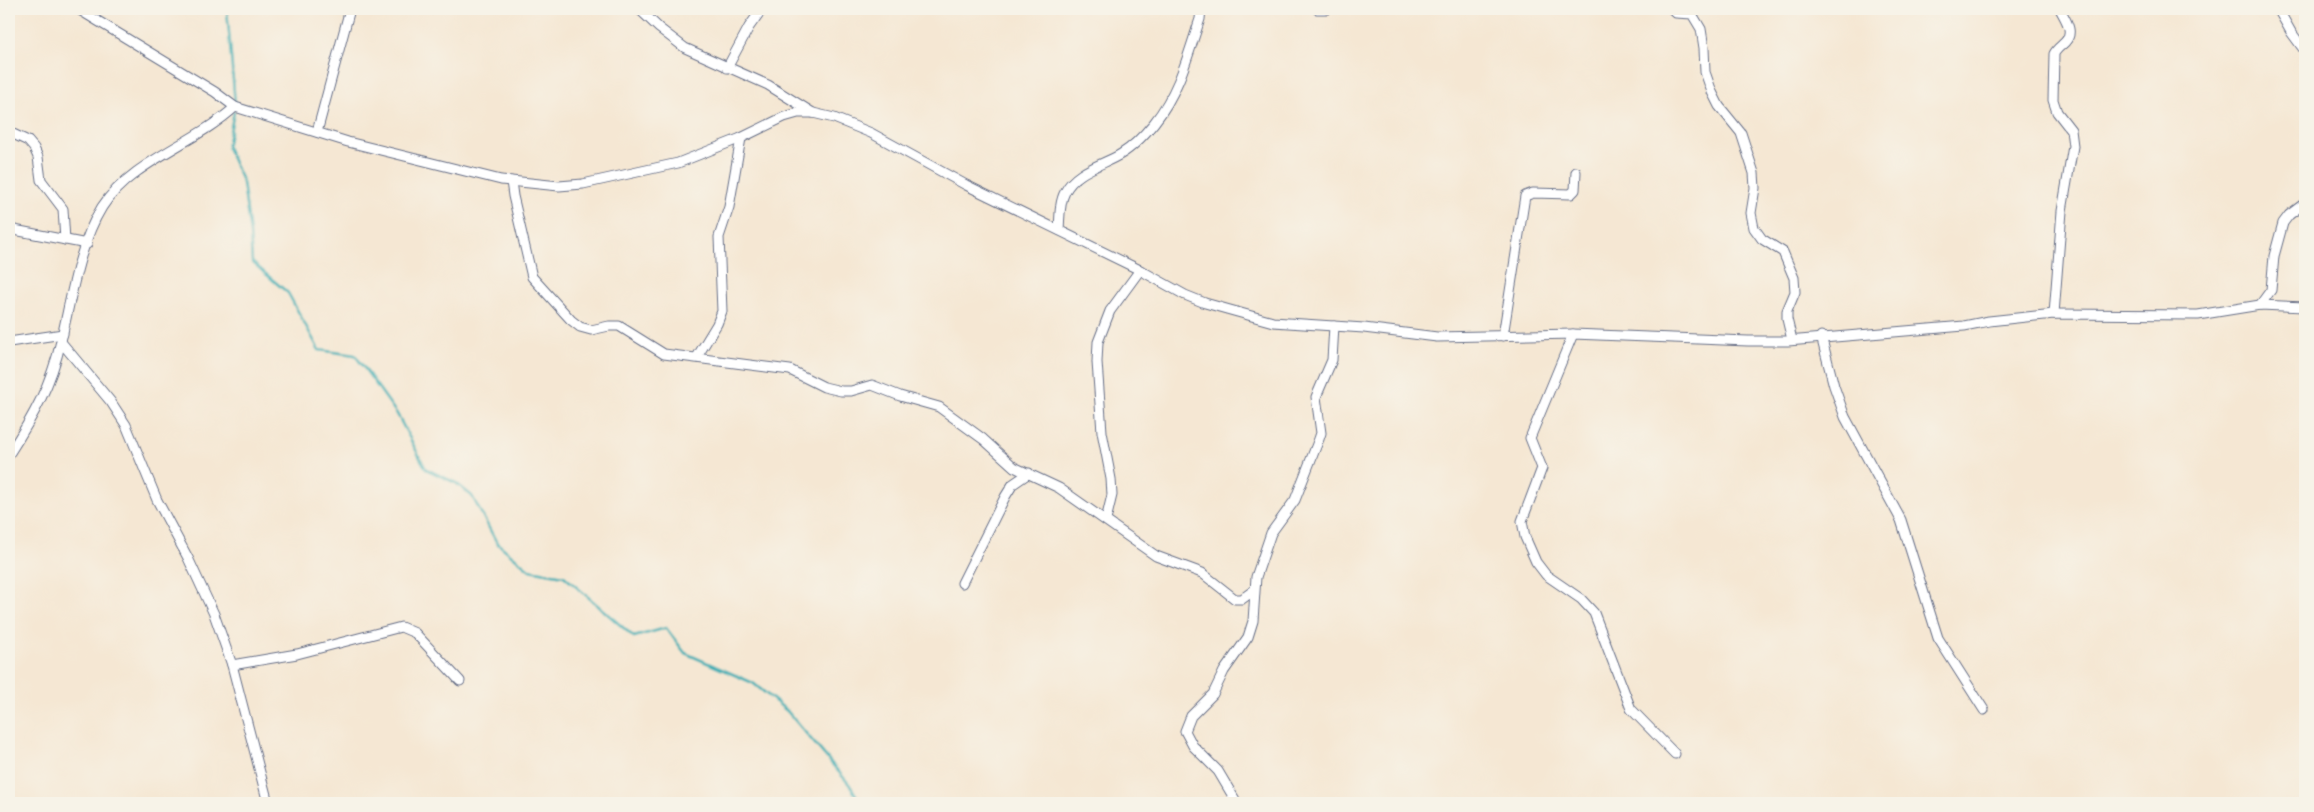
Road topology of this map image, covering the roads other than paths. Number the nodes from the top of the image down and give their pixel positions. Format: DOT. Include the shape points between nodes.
graph roads {
  1 [pos="78,9"];
  2 [pos="350,9"];
  3 [pos="639,9"];
  4 [pos="762,9"];
  5 [pos="1201,9"];
  6 [pos="1316,9"];
  7 [pos="1326,9"];
  8 [pos="1672,9"];
  9 [pos="2060,9"];
  10 [pos="2280,9"];
  11 [pos="2305,51"];
  12 [pos="727,68"];
  13 [pos="235,107"];
  14 [pos="813,112"];
  15 [pos="9,132"];
  16 [pos="316,132"];
  17 [pos="741,138"];
  18 [pos="1576,172"];
  19 [pos="511,182"];
  20 [pos="2305,203"];
  21 [pos="9,229"];
  22 [pos="1060,230"];
  23 [pos="65,240"];
  24 [pos="87,244"];
  25 [pos="1140,270"];
  26 [pos="2260,305"];
  27 [pos="2305,307"];
  28 [pos="2054,314"];
  29 [pos="1334,326"];
  30 [pos="1573,334"];
  31 [pos="1503,336"];
  32 [pos="1821,336"];
  33 [pos="62,338"];
  34 [pos="1792,340"];
  35 [pos="9,342"];
  36 [pos="697,357"];
  37 [pos="9,454"];
  38 [pos="1029,473"];
  39 [pos="1106,520"];
  40 [pos="962,583"];
  41 [pos="1253,591"];
  42 [pos="232,666"];
  43 [pos="460,681"];
  44 [pos="1984,710"];
  45 [pos="1675,754"];
  46 [pos="268,803"];
  47 [pos="1237,803"];
  1 -- 13 [label="street"];
  2 -- 16 [label="street"];
  3 -- 12 [label="street" via="685,48"];
  4 -- 12 [label="street"];
  5 -- 22 [label="street" via="1181,78 1171,98 1154,123 1128,150 1094,167 1070,186 1063,200"];
  6 -- 7 [label="street"];
  8 -- 34 [label="street" via="1676,13 1692,14 1698,22 1705,72 1712,92 1741,133 1754,173 1751,214 1754,228 1762,239 1783,252 1794,278 1795,292 1787,311"];
  9 -- 28 [label="street" via="2070,34 2054,54 2053,100 2057,112 2071,130 2073,146 2062,211"];
  10 -- 11 [label="street"];
  12 -- 14 [label="street" via="768,85"];
  13 -- 16 [label="street"];
  13 -- 24 [label="street" via="218,123 135,174 103,207"];
  14 -- 17 [label="street" via="784,117"];
  14 -- 22 [label="street" via="871,133"];
  15 -- 23 [label="street" via="28,141 34,148 41,180 63,209"];
  16 -- 19 [label="street"];
  17 -- 19 [label="street" via="678,163 583,184 559,186"];
  17 -- 36 [label="street" via="729,207 719,237 722,310 718,324"];
  18 -- 31 [label="street" via="1572,194 1525,196"];
  19 -- 36 [label="street" via="532,277 570,320 590,330 619,326 659,352"];
  20 -- 26 [label="street" via="2283,223 2274,256 2271,290"];
  21 -- 23 [label="street"];
  22 -- 25 [label="street"];
  23 -- 24 [label="street"];
  24 -- 33 [label="street"];
  25 -- 29 [label="street" via="1194,299 1242,314 1273,322"];
  25 -- 39 [label="street" via="1110,311 1097,349 1102,432 1112,495"];
  26 -- 27 [label="street"];
  26 -- 28 [label="street" via="2198,315"];
  28 -- 32 [label="street" via="1964,326"];
  29 -- 31 [label="street" via="1437,337"];
  29 -- 41 [label="street" via="1332,360 1316,397 1319,439 1292,504 1271,533"];
  30 -- 31 [label="street"];
  30 -- 34 [label="street"];
  30 -- 45 [label="street" via="1530,438 1542,468 1524,514 1523,529 1536,562 1546,575 1581,599 1594,613 1631,709"];
  32 -- 34 [label="street"];
  32 -- 44 [label="street" via="1845,417 1901,520 1938,638"];
  33 -- 35 [label="street"];
  33 -- 37 [label="street" via="44,396"];
  33 -- 42 [label="street" via="126,425 157,500 214,614"];
  36 -- 38 [label="street" via="790,370 841,391 872,385 925,402 939,407 983,439 1014,468"];
  38 -- 39 [label="street" via="1059,488"];
  38 -- 40 [label="street" via="1013,484 1005,497"];
  39 -- 41 [label="street" via="1156,556 1202,573 1235,599 1242,599"];
  41 -- 47 [label="street" via="1253,621 1248,637 1224,671 1213,694 1191,716 1184,731 1193,746 1218,771"];
  42 -- 43 [label="street" via="288,656 401,627 415,633"];
  42 -- 46 [label="street"];
}
